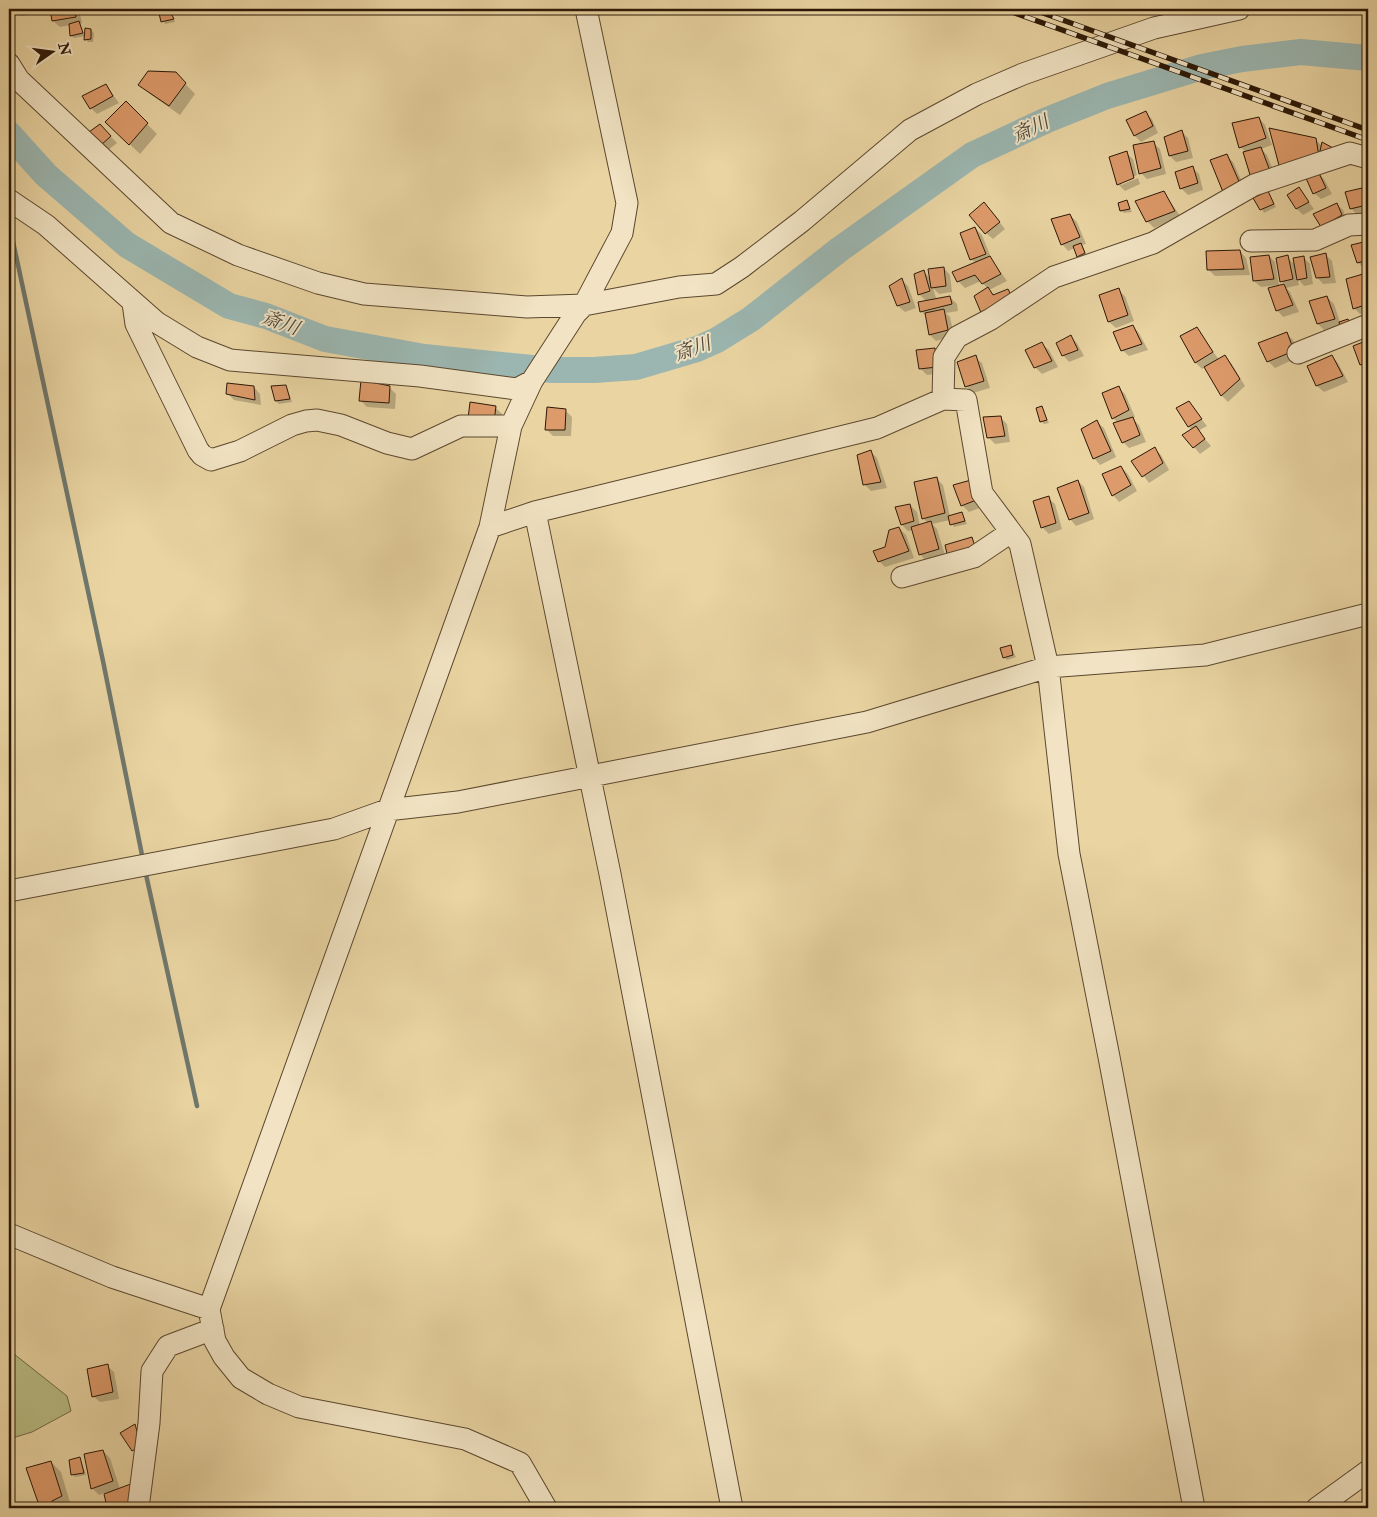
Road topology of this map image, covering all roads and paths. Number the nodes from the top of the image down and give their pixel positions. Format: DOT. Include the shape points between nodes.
graph roads {
  1 [pos="586,9"];
  2 [pos="1227,10"];
  3 [pos="9,64"];
  4 [pos="1368,158"];
  5 [pos="9,200"];
  6 [pos="1368,224"];
  7 [pos="1251,241"];
  8 [pos="133,303"];
  9 [pos="580,308"];
  10 [pos="1368,325"];
  11 [pos="1298,352"];
  12 [pos="532,381"];
  13 [pos="943,399"];
  14 [pos="511,426"];
  15 [pos="535,512"];
  16 [pos="490,527"];
  17 [pos="1011,532"];
  18 [pos="902,577"];
  19 [pos="1368,614"];
  20 [pos="1048,667"];
  21 [pos="588,775"];
  22 [pos="387,810"];
  23 [pos="9,891"];
  24 [pos="9,1234"];
  25 [pos="211,1319"];
  26 [pos="1368,1471"];
  27 [pos="138,1508"];
  28 [pos="546,1508"];
  29 [pos="732,1508"];
  30 [pos="1194,1508"];
  31 [pos="1318,1508"];
  1 -- 9 [label="street" via="627,203 622,233"];
  2 -- 9 [label="street" via="1154,28 1023,74 918,126 802,221 716,284 679,287"];
  3 -- 9 [label="street" via="19,80 171,223 238,255 318,283 364,294"];
  4 -- 13 [label="street" via="1350,153 1254,185 1153,243 1054,277 991,319 957,337 944,357"];
  5 -- 8 [label="street" via="46,225"];
  6 -- 7 [label="street" via="1349,225 1315,240"];
  8 -- 12 [label="street" via="156,322 197,347 230,360 401,374 518,389"];
  8 -- 14 [label="street" via="136,324 193,441 202,455 210,460 240,451 306,421 341,425 412,449 461,426"];
  9 -- 12 [label="street"];
  10 -- 11 [label="street"];
  12 -- 14 [label="street"];
  13 -- 15 [label="street" via="877,428"];
  13 -- 17 [label="street" via="966,400 982,494"];
  14 -- 16 [label="street"];
  15 -- 16 [label="street"];
  15 -- 21 [label="street"];
  16 -- 22 [label="street"];
  17 -- 18 [label="street" via="974,557"];
  17 -- 20 [label="street" via="1020,544"];
  19 -- 20 [label="street" via="1205,655"];
  20 -- 21 [label="street" via="867,722"];
  20 -- 30 [label="street" via="1069,854"];
  21 -- 22 [label="street" via="458,802"];
  21 -- 29 [label="street" via="658,1117"];
  22 -- 23 [label="street" via="334,829"];
  22 -- 25 [label="street"];
  24 -- 25 [label="street"];
  25 -- 27 [label="street" via="168,1346 152,1371"];
  25 -- 28 [label="street" via="219,1349 241,1378 268,1394 299,1407 465,1438 520,1463"];
  26 -- 31 [label="street"];
}
